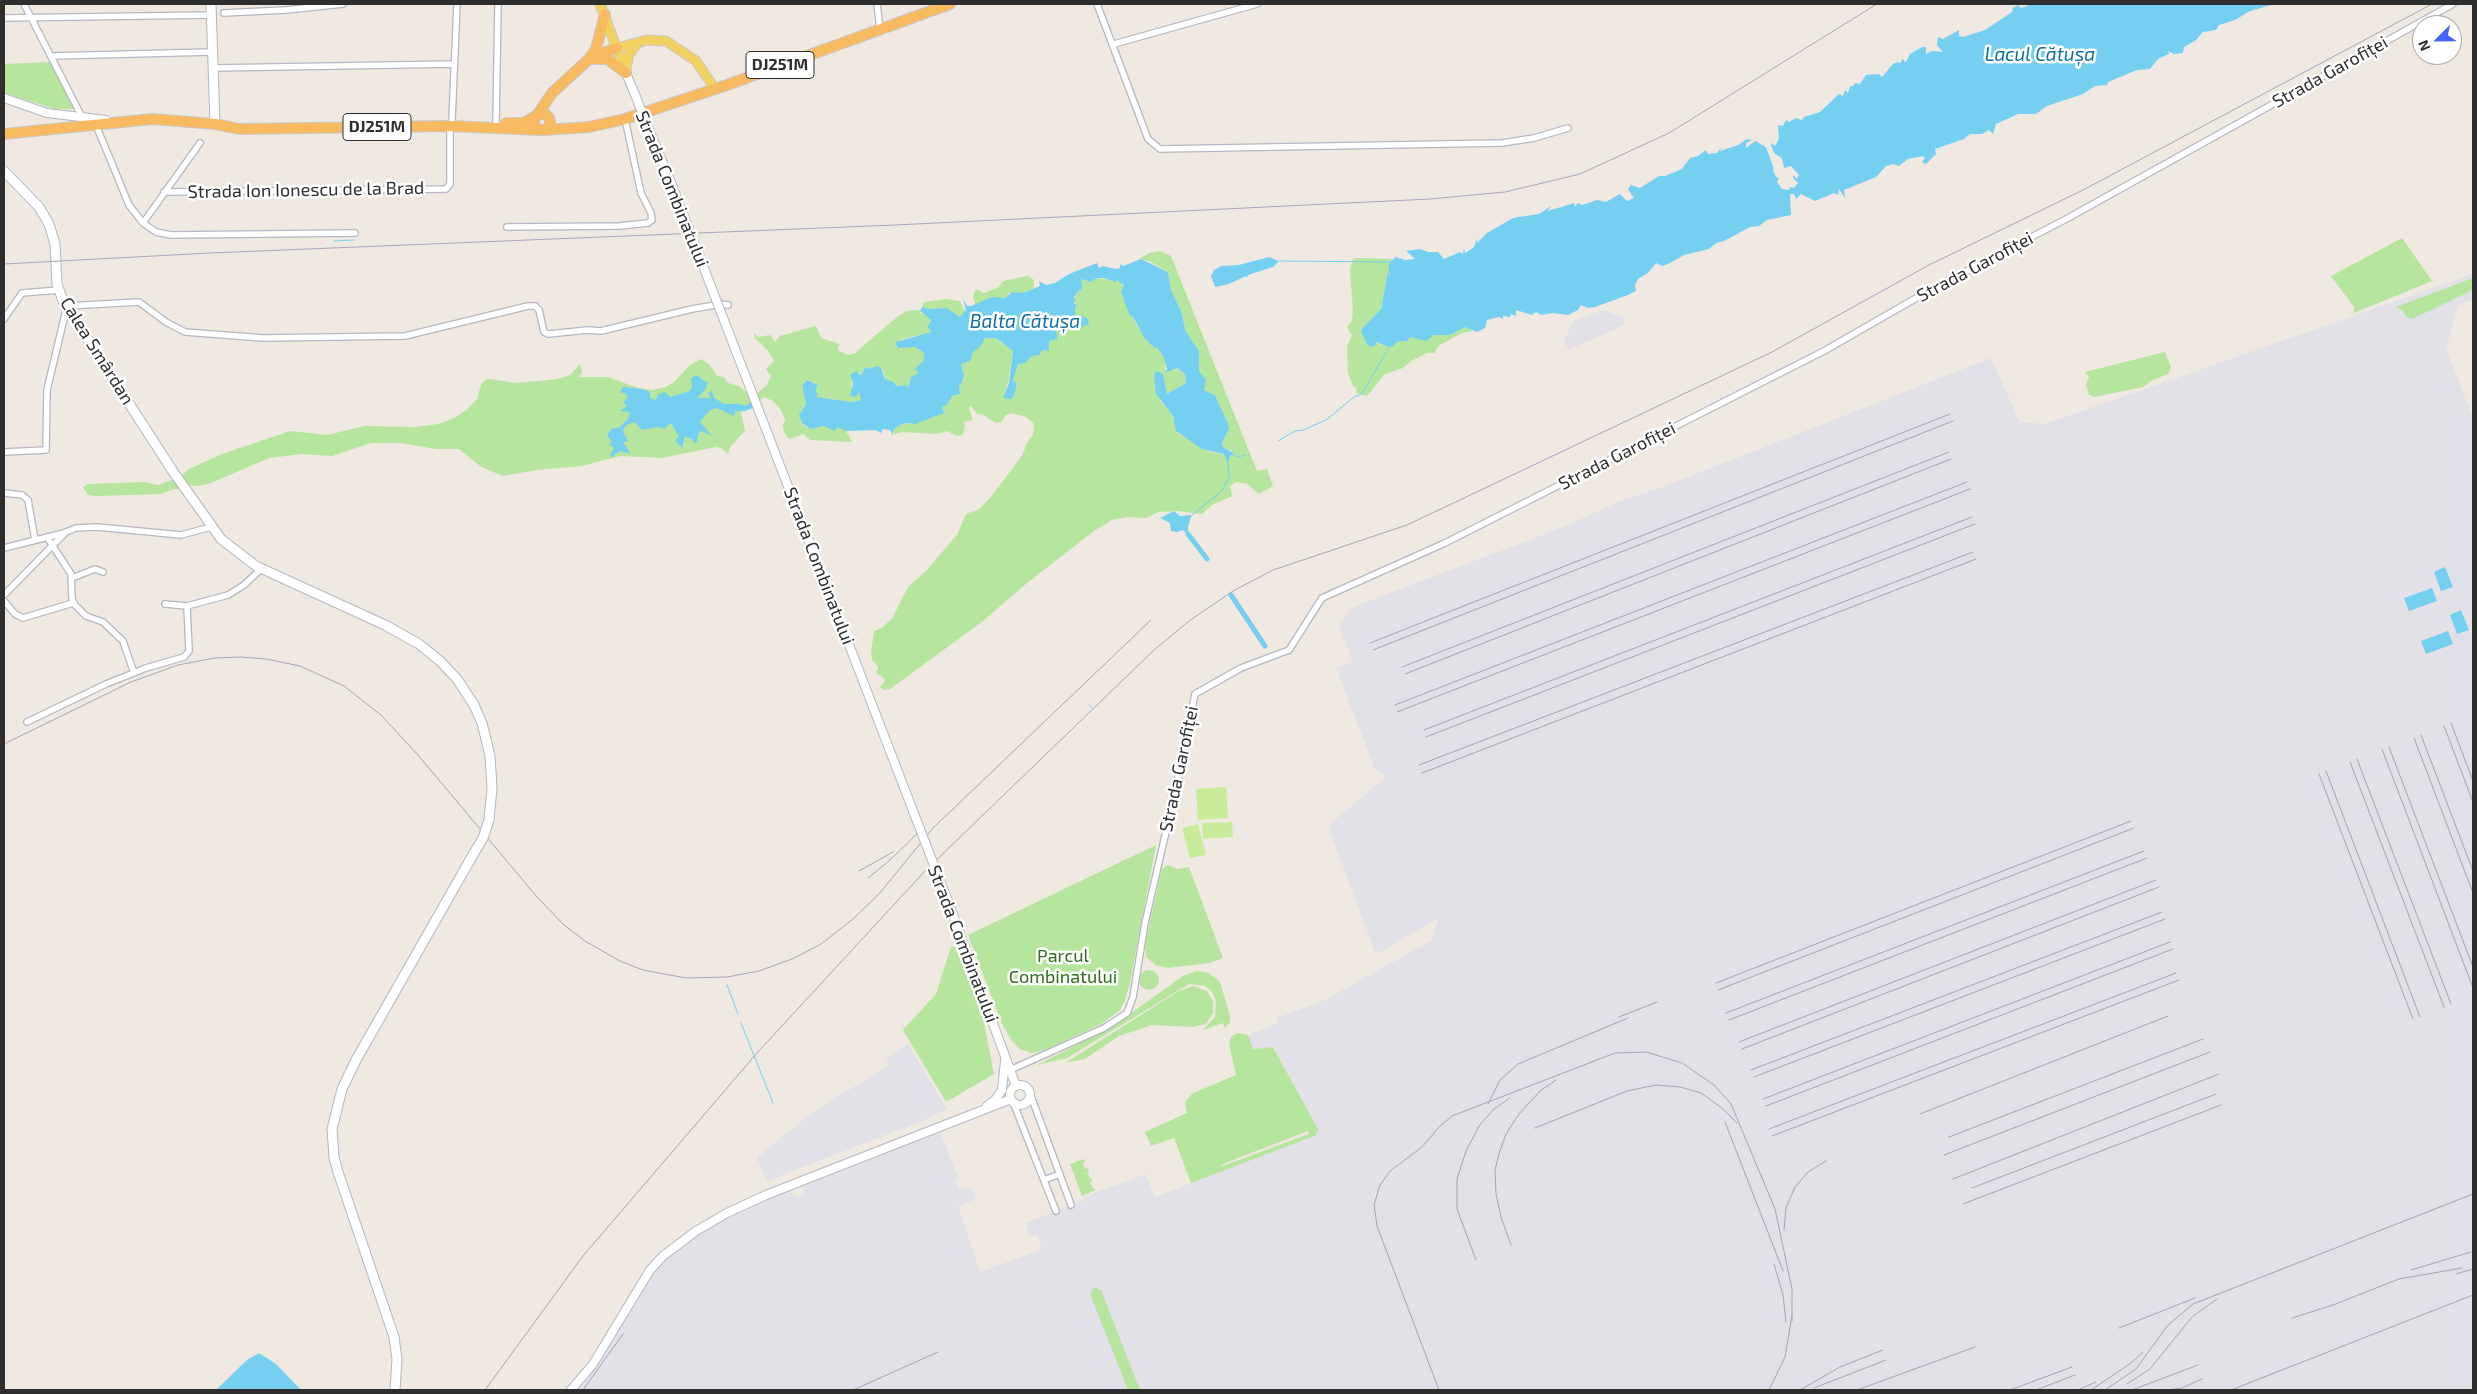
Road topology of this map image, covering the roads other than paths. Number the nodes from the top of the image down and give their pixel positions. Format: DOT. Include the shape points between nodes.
graph roads {
  1 [pos="24,4"];
  2 [pos="211,4"];
  3 [pos="343,4"];
  4 [pos="457,4"];
  5 [pos="498,4"];
  6 [pos="600,4"];
  7 [pos="876,4"];
  8 [pos="950,4"];
  9 [pos="1097,4"];
  10 [pos="1257,4"];
  11 [pos="2453,4"];
  12 [pos="224,13"];
  13 [pos="605,14"];
  14 [pos="211,15"];
  15 [pos="4,18"];
  16 [pos="32,18"];
  17 [pos="880,29"];
  18 [pos="640,42"];
  19 [pos="1114,44"];
  20 [pos="617,48"];
  21 [pos="212,52"];
  22 [pos="51,56"];
  23 [pos="588,59"];
  24 [pos="454,64"];
  25 [pos="213,68"];
  26 [pos="626,73"];
  27 [pos="715,89"];
  28 [pos="4,98"];
  29 [pos="543,116"];
  30 [pos="83,119"];
  31 [pos="141,119"];
  32 [pos="625,119"];
  33 [pos="496,122"];
  34 [pos="451,123"];
  35 [pos="215,124"];
  36 [pos="96,125"];
  37 [pos="1568,128"];
  38 [pos="568,129"];
  39 [pos="542,130"];
  40 [pos="6,134"];
  41 [pos="200,143"];
  42 [pos="4,171"];
  43 [pos="164,192"];
  44 [pos="143,222"];
  45 [pos="506,227"];
  46 [pos="354,233"];
  47 [pos="59,290"];
  48 [pos="67,306"];
  49 [pos="728,306"];
  50 [pos="4,319"];
  51 [pos="4,452"];
  52 [pos="4,493"];
  53 [pos="211,527"];
  54 [pos="66,532"];
  55 [pos="47,537"];
  56 [pos="35,540"];
  57 [pos="53,545"];
  58 [pos="5,550"];
  59 [pos="261,569"];
  60 [pos="103,572"];
  61 [pos="72,578"];
  62 [pos="4,595"];
  63 [pos="4,601"];
  64 [pos="74,603"];
  65 [pos="165,604"];
  66 [pos="187,606"];
  67 [pos="134,673"];
  68 [pos="27,722"];
  69 [pos="1005,1057"];
  70 [pos="1010,1070"];
  71 [pos="1016,1086"];
  72 [pos="1031,1096"];
  73 [pos="1012,1101"];
  74 [pos="975,1114"];
  75 [pos="1060,1174"];
  76 [pos="1044,1180"];
  77 [pos="1071,1205"];
  78 [pos="1056,1211"];
  79 [pos="395,1390"];
  80 [pos="571,1390"];
  1 -- 16 [label="street"];
  2 -- 14 [label="main road"];
  3 -- 12 [label="street"];
  4 -- 24 [label="street"];
  5 -- 33 [label="street"];
  6 -- 13 [label="main road, Strada Combinatului"];
  7 -- 17 [label="street"];
  8 -- 17 [label="highway, DJ251M"];
  9 -- 19 [label="street"];
  10 -- 19 [label="street"];
  11 -- 70 [label="street, Strada Garofiței" via="1824,351 1445,543 1322,598 1288,650 1241,668 1194,694 1145,923 1133,997 1127,1013 1104,1028"];
  13 -- 20 [label="main road, Strada Combinatului"];
  13 -- 23 [label="highway" via="598,44"];
  14 -- 16 [label="street"];
  14 -- 21 [label="main road"];
  15 -- 16 [label="street"];
  16 -- 22 [label="street"];
  17 -- 27 [label="highway, DJ251M"];
  18 -- 20 [label="main road"];
  18 -- 26 [label="main road" via="628,54"];
  18 -- 27 [label="main road" via="659,40 674,45 702,66"];
  19 -- 37 [label="street" via="1148,139 1154,146 1165,150 1502,143"];
  20 -- 23 [label="highway"];
  20 -- 26 [label="main road, Strada Combinatului"];
  21 -- 22 [label="street"];
  21 -- 25 [label="main road"];
  22 -- 30 [label="street"];
  23 -- 26 [label="highway" via="607,59"];
  23 -- 29 [label="highway" via="555,90"];
  24 -- 25 [label="street"];
  24 -- 34 [label="street"];
  25 -- 35 [label="main road"];
  26 -- 69 [label="street, Strada Combinatului, bridge" via="952,912"];
  27 -- 32 [label="highway, DJ251M"];
  28 -- 30 [label="street, DJ251M" via="47,113"];
  29 -- 33 [label="highway, DJ251M" via="524,123"];
  29 -- 38 [label="highway"];
  29 -- 39 [label="highway" via="549,127"];
  29 -- 39 [label="highway" via="534,124"];
  30 -- 31 [label="street, DJ251M"];
  31 -- 35 [label="highway, DJ251M"];
  31 -- 36 [label="highway"];
  32 -- 38 [label="highway, DJ251M" via="600,126"];
  32 -- 45 [label="street" via="641,193 651,213 652,220 648,224"];
  33 -- 34 [label="highway, DJ251M"];
  34 -- 35 [label="highway, DJ251M"];
  34 -- 39 [label="highway, DJ251M"];
  34 -- 43 [label="street, Strada Ion Ionescu de la Brad" via="448,188"];
  36 -- 40 [label="highway"];
  36 -- 44 [label="street" via="129,206"];
  38 -- 39 [label="highway, DJ251M"];
  41 -- 43 [label="street"];
  42 -- 47 [label="main road, Calea Smârdan" via="39,207 49,224 55,244"];
  43 -- 44 [label="street"];
  44 -- 46 [label="street" via="156,232 171,235"];
  47 -- 48 [label="main road, Calea Smârdan"];
  47 -- 50 [label="street" via="22,293"];
  48 -- 49 [label="street" via="140,302 185,332 241,338 405,336 528,306 539,310 544,332 548,334 601,331 692,309 721,304"];
  48 -- 51 [label="street" via="47,390 46,450"];
  48 -- 53 [label="main road, Calea Smârdan"];
  52 -- 56 [label="street" via="22,495 28,500"];
  53 -- 54 [label="street" via="181,535 97,527"];
  53 -- 59 [label="main road, Calea Smârdan" via="231,549"];
  54 -- 55 [label="street"];
  54 -- 57 [label="street"];
  55 -- 56 [label="street"];
  55 -- 57 [label="street"];
  56 -- 58 [label="street"];
  57 -- 61 [label="street"];
  57 -- 62 [label="street"];
  59 -- 66 [label="street" via="228,595"];
  59 -- 79 [label="main road, Calea Smârdan, bridge" via="386,625 419,644 466,690 482,723 490,756 492,788 489,820 483,838 356,1060 342,1089 332,1129 338,1172 394,1337"];
  60 -- 61 [label="street" via="95,569"];
  61 -- 64 [label="street"];
  63 -- 64 [label="street" via="23,618"];
  64 -- 67 [label="street" via="80,612 103,622 122,641"];
  65 -- 66 [label="street"];
  66 -- 67 [label="street" via="188,654"];
  67 -- 68 [label="street"];
  69 -- 70 [label="street, Strada Combinatului"];
  69 -- 74 [label="street" via="999,1095"];
  70 -- 71 [label="street, Strada Combinatului"];
  71 -- 72 [label="street" via="1025,1086"];
  71 -- 73 [label="street" via="1011,1090"];
  72 -- 73 [label="street" via="1024,1105 1018,1106"];
  72 -- 75 [label="street"];
  73 -- 74 [label="street"];
  73 -- 76 [label="street"];
  74 -- 80 [label="street" via="766,1195 721,1216 686,1238 650,1270 593,1364"];
  75 -- 76 [label="street"];
  75 -- 77 [label="street"];
  76 -- 78 [label="street"];
}
